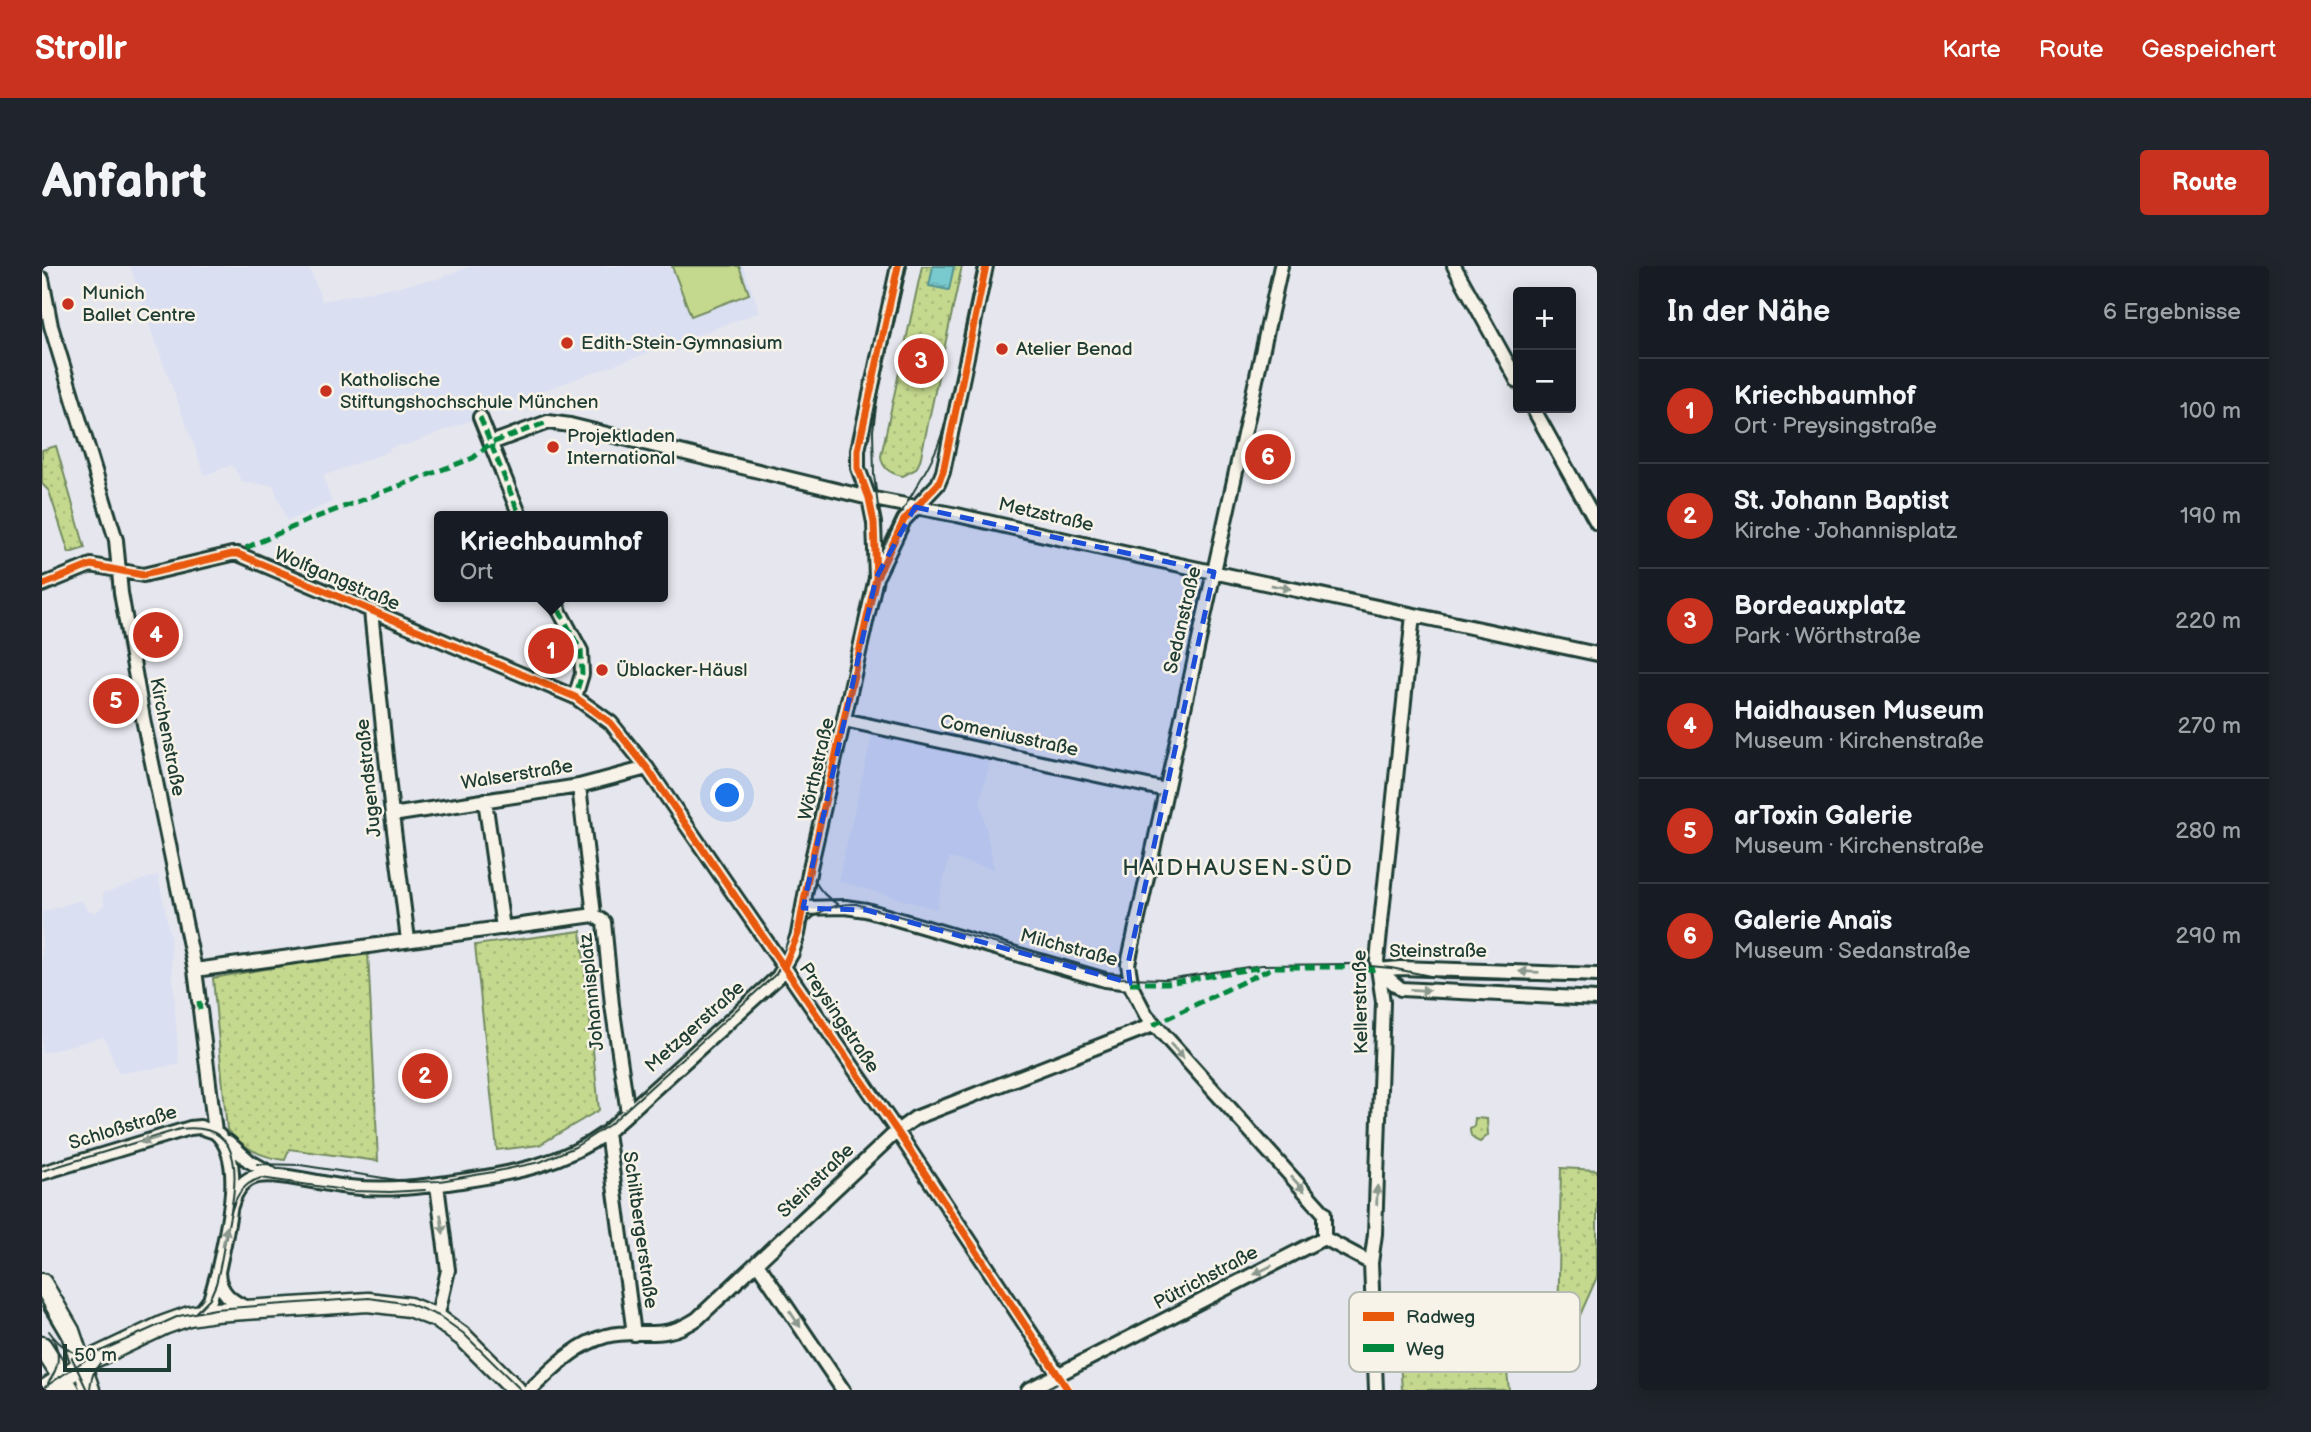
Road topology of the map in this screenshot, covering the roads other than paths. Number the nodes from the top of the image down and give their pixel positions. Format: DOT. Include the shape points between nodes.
graph roads {
  1 [pos="898,266"];
  2 [pos="986,266"];
  3 [pos="1281,266"];
  4 [pos="1454,266"];
  5 [pos="42,279"];
  6 [pos="1513,373"];
  7 [pos="1536,413"];
  8 [pos="480,417"];
  9 [pos="491,443"];
  10 [pos="869,498"];
  11 [pos="915,507"];
  12 [pos="518,511"];
  13 [pos="1597,523"];
  14 [pos="119,570"];
  15 [pos="1214,572"];
  16 [pos="876,578"];
  17 [pos="42,584"];
  18 [pos="555,602"];
  19 [pos="371,611"];
  20 [pos="1413,615"];
  21 [pos="1597,654"];
  22 [pos="575,696"];
  23 [pos="844,720"];
  24 [pos="648,768"];
  25 [pos="579,786"];
  26 [pos="1166,790"];
  27 [pos="485,800"];
  28 [pos="392,815"];
  29 [pos="803,908"];
  30 [pos="594,915"];
  31 [pos="503,928"];
  32 [pos="408,940"];
  33 [pos="784,967"];
  34 [pos="195,970"];
  35 [pos="1378,970"];
  36 [pos="1597,975"];
  37 [pos="1130,984"];
  38 [pos="1597,999"];
  39 [pos="1153,1025"];
  40 [pos="628,1114"];
  41 [pos="897,1131"];
  42 [pos="607,1132"];
  43 [pos="217,1133"];
  44 [pos="42,1173"];
  45 [pos="286,1178"];
  46 [pos="437,1185"];
  47 [pos="231,1206"];
  48 [pos="1324,1238"];
  49 [pos="757,1263"];
  50 [pos="1371,1263"];
  51 [pos="218,1272"];
  52 [pos="42,1283"];
  53 [pos="1372,1292"];
  54 [pos="253,1310"];
  55 [pos="194,1315"];
  56 [pos="438,1318"];
  57 [pos="634,1334"];
  58 [pos="42,1346"];
  59 [pos="82,1365"];
  60 [pos="1375,1372"];
  61 [pos="1058,1374"];
  62 [pos="66,1384"];
  63 [pos="44,1390"];
  64 [pos="90,1390"];
  65 [pos="516,1390"];
  66 [pos="530,1390"];
  67 [pos="843,1390"];
  68 [pos="1028,1390"];
  69 [pos="1376,1390"];
  1 -- 10 [label="street, Wörthstraße" via="858,450 858,468"];
  2 -- 11 [label="street, Wörthstraße" via="943,472 938,484"];
  3 -- 15 [label="street, Sedanstraße"];
  4 -- 6 [label="street"];
  5 -- 14 [label="street, Kirchenstraße" via="116,540"];
  7 -- 13 [label="street"];
  8 -- 9 [label="street"];
  9 -- 10 [label="street, Metzstraße" via="548,422 570,425"];
  9 -- 12 [label="street"];
  10 -- 11 [label="street, Metzstraße"];
  10 -- 16 [label="street, Wörthstraße"];
  11 -- 15 [label="street, Metzstraße"];
  11 -- 16 [label="street, Wörthstraße"];
  14 -- 17 [label="street, Wolfgangstraße" via="91,565"];
  14 -- 19 [label="street, Wolfgangstraße" via="143,575 238,554"];
  14 -- 34 [label="street, Kirchenstraße" via="144,724"];
  15 -- 20 [label="street, Metzstraße, one-way"];
  15 -- 26 [label="street, Sedanstraße"];
  16 -- 23 [label="street, Wörthstraße"];
  18 -- 22 [label="street" via="581,651 582,674"];
  19 -- 22 [label="street, Wolfgangstraße"];
  19 -- 28 [label="street, Jugendstraße"];
  20 -- 21 [label="street, Metzstraße"];
  20 -- 35 [label="street, Kellerstraße"];
  22 -- 24 [label="street, Preysingstraße" via="611,723"];
  23 -- 26 [label="street, Comeniusstraße"];
  23 -- 29 [label="street, Wörthstraße"];
  24 -- 25 [label="street, Walserstraße"];
  24 -- 33 [label="street, Preysingstraße"];
  25 -- 27 [label="street, Walserstraße"];
  25 -- 30 [label="street"];
  26 -- 37 [label="street, Sedanstraße" via="1128,964"];
  27 -- 28 [label="street, Walserstraße"];
  27 -- 31 [label="street"];
  28 -- 32 [label="street, Jugendstraße"];
  29 -- 33 [label="street, Wörthstraße"];
  29 -- 37 [label="street, Milchstraße" via="866,910"];
  30 -- 31 [label="street, Johannisplatz"];
  30 -- 40 [label="street, Johannisplatz" via="604,922"];
  31 -- 32 [label="street, Johannisplatz"];
  32 -- 34 [label="street, Johannisplatz"];
  33 -- 40 [label="street, Metzgerstraße" via="774,982"];
  33 -- 41 [label="street, Preysingstraße"];
  34 -- 43 [label="street, Kirchenstraße"];
  36 -- 35 [label="street, Steinstraße, one-way"];
  35 -- 38 [label="street, Steinstraße, one-way" via="1401,989"];
  50 -- 35 [label="street, Kellerstraße, one-way" via="1383,1010"];
  37 -- 39 [label="street, Milchstraße"];
  39 -- 41 [label="street, Steinstraße" via="921,1115"];
  39 -- 48 [label="street, Milchstraße, one-way" via="1324,1213"];
  40 -- 42 [label="street"];
  41 -- 49 [label="street, Steinstraße"];
  41 -- 61 [label="street, Preysingstraße"];
  42 -- 46 [label="street" via="578,1151 541,1166"];
  42 -- 57 [label="street, Schiltbergerstraße"];
  43 -- 44 [label="street, Schloßstraße, one-way" via="190,1128"];
  43 -- 45 [label="street" via="252,1163"];
  43 -- 47 [label="street, Kirchenstraße" via="230,1161"];
  45 -- 46 [label="street" via="374,1189"];
  45 -- 47 [label="street" via="249,1180 238,1189"];
  46 -- 56 [label="street, one-way" via="448,1270"];
  51 -- 47 [label="street, Kirchenstraße, one-way"];
  48 -- 50 [label="street"];
  48 -- 61 [label="street, Pütrichstraße, one-way"];
  49 -- 57 [label="street, Steinstraße" via="684,1327 656,1335"];
  49 -- 67 [label="street, one-way"];
  50 -- 53 [label="street, Kellerstraße"];
  51 -- 54 [label="street" via="228,1296"];
  51 -- 55 [label="street, Kirchenstraße" via="210,1300"];
  52 -- 59 [label="main road" via="70,1331"];
  54 -- 55 [label="main road"];
  54 -- 56 [label="main road" via="369,1302 409,1307"];
  55 -- 59 [label="main road"];
  56 -- 65 [label="main road"];
  57 -- 66 [label="street, Steinstraße" via="586,1343"];
  58 -- 62 [label="main road"];
  59 -- 62 [label="main road"];
  59 -- 64 [label="main road"];
  60 -- 69 [label="street, Kellerstraße"];
  61 -- 68 [label="street, Pütrichstraße"];
  62 -- 63 [label="main road"];
}
